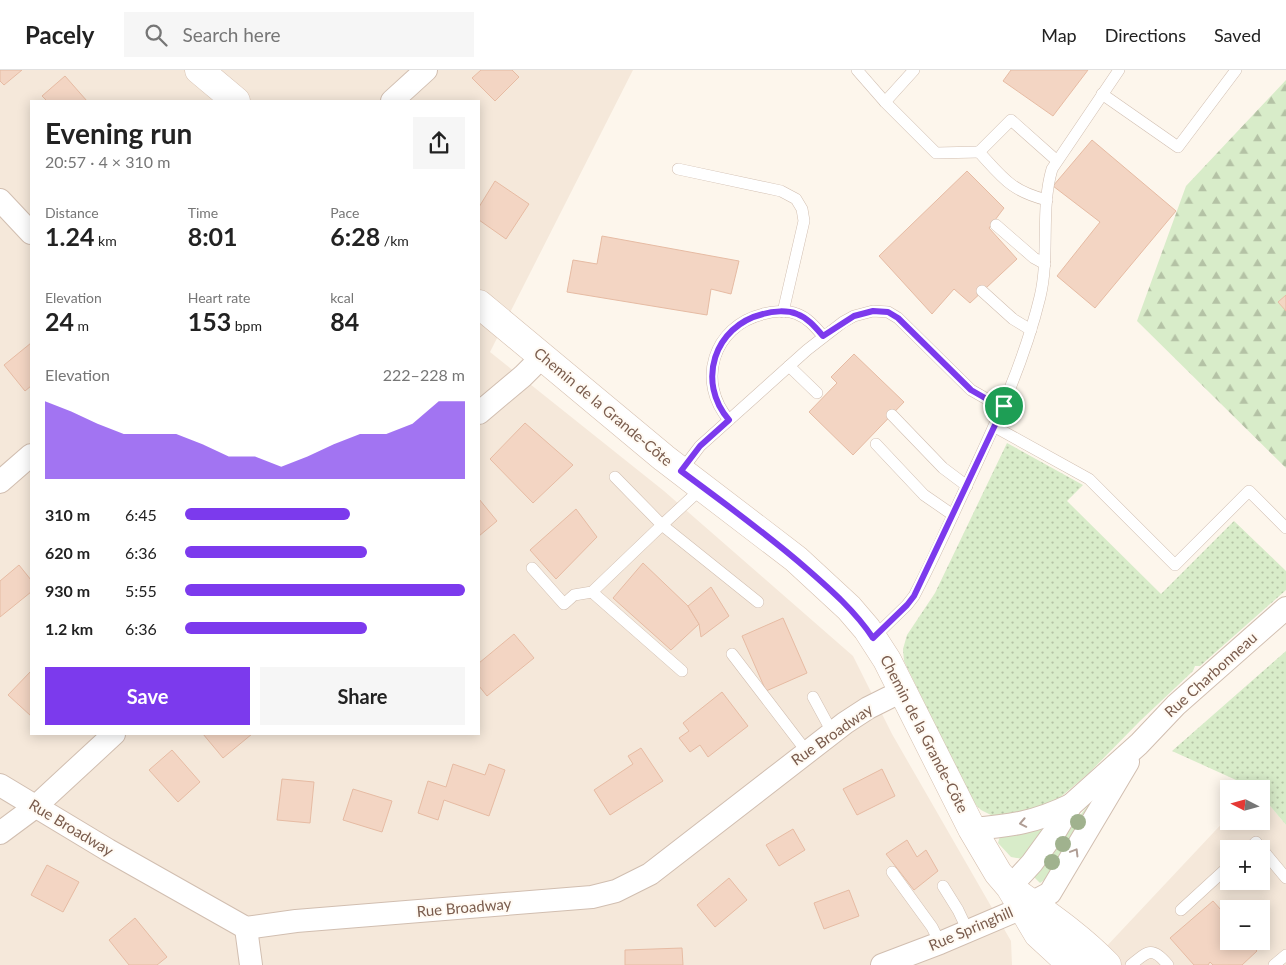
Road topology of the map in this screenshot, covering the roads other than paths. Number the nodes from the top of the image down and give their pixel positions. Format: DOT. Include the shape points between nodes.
graph roads {
  1 [pos="199,70"];
  2 [pos="426,70"];
  3 [pos="857,70"];
  4 [pos="914,70"];
  5 [pos="1119,70"];
  6 [pos="1236,70"];
  7 [pos="1102,94"];
  8 [pos="235,100"];
  9 [pos="393,100"];
  10 [pos="885,102"];
  11 [pos="979,152"];
  12 [pos="1056,160"];
  13 [pos="678,169"];
  14 [pos="0,200"];
  15 [pos="1047,200"];
  16 [pos="996,225"];
  17 [pos="30,232"];
  18 [pos="1045,264"];
  19 [pos="982,292"];
  20 [pos="481,309"];
  21 [pos="783,312"];
  22 [pos="1031,330"];
  23 [pos="823,336"];
  24 [pos="542,357"];
  25 [pos="789,366"];
  26 [pos="817,393"];
  27 [pos="1004,406"];
  28 [pos="480,411"];
  29 [pos="892,415"];
  30 [pos="729,420"];
  31 [pos="995,427"];
  32 [pos="876,444"];
  33 [pos="30,456"];
  34 [pos="681,471"];
  35 [pos="615,477"];
  36 [pos="0,482"];
  37 [pos="967,486"];
  38 [pos="702,487"];
  39 [pos="953,515"];
  40 [pos="662,525"];
  41 [pos="1286,528"];
  42 [pos="532,568"];
  43 [pos="592,592"];
  44 [pos="758,602"];
  45 [pos="1286,608"];
  46 [pos="873,638"];
  47 [pos="732,654"];
  48 [pos="682,670"];
  49 [pos="902,691"];
  50 [pos="813,697"];
  51 [pos="832,732"];
  52 [pos="113,735"];
  53 [pos="1139,744"];
  54 [pos="806,752"];
  55 [pos="0,785"];
  56 [pos="1071,805"];
  57 [pos="35,807"];
  58 [pos="972,829"];
  59 [pos="0,833"];
  60 [pos="1270,859"];
  61 [pos="892,872"];
  62 [pos="1220,874"];
  63 [pos="1286,878"];
  64 [pos="943,886"];
  65 [pos="1021,899"];
  66 [pos="1181,910"];
  67 [pos="246,928"];
  68 [pos="968,930"];
  69 [pos="940,943"];
  70 [pos="1286,955"];
  71 [pos="1111,964"];
  72 [pos="251,965"];
  73 [pos="882,965"];
  74 [pos="1077,965"];
  75 [pos="1168,965"];
  76 [pos="1274,965"];
  1 -- 8 [label="main road"];
  2 -- 9 [label="street"];
  3 -- 10 [label="lane"];
  4 -- 10 [label="lane"];
  5 -- 7 [label="lane"];
  6 -- 7 [label="lane" via="1178,147"];
  7 -- 12 [label="lane"];
  10 -- 11 [label="lane" via="936,153"];
  11 -- 12 [label="lane" via="1011,120"];
  11 -- 15 [label="lane" via="1012,186 1029,196"];
  12 -- 15 [label="lane" via="1049,179"];
  13 -- 21 [label="lane" via="780,190 800,204 804,221"];
  14 -- 17 [label="street"];
  15 -- 18 [label="lane"];
  16 -- 18 [label="lane"];
  18 -- 22 [label="lane"];
  19 -- 22 [label="lane"];
  20 -- 24 [label="main road, Chemin de la Grande-Côte"];
  21 -- 23 [label="lane" via="803,317"];
  21 -- 30 [label="lane" via="769,312 744,320 731,330 718,350 712,389 718,406"];
  22 -- 27 [label="lane"];
  23 -- 25 [label="lane"];
  23 -- 27 [label="lane" via="864,312 894,314 971,390"];
  24 -- 28 [label="street"];
  24 -- 34 [label="main road, Chemin de la Grande-Côte"];
  25 -- 26 [label="lane"];
  25 -- 30 [label="lane"];
  27 -- 31 [label="lane"];
  29 -- 37 [label="lane" via="943,468"];
  30 -- 34 [label="lane" via="700,446"];
  31 -- 37 [label="lane"];
  31 -- 41 [label="lane" via="1089,479 1176,565 1249,491"];
  32 -- 39 [label="lane" via="924,495"];
  33 -- 36 [label="street"];
  34 -- 38 [label="main road, Chemin de la Grande-Côte"];
  35 -- 40 [label="lane"];
  37 -- 39 [label="lane"];
  38 -- 40 [label="lane"];
  38 -- 46 [label="main road, Chemin de la Grande-Côte" via="819,580 849,608"];
  39 -- 46 [label="lane" via="914,596"];
  40 -- 43 [label="lane"];
  40 -- 44 [label="lane"];
  42 -- 43 [label="lane" via="564,604 574,596"];
  43 -- 48 [label="lane"];
  45 -- 53 [label="street, Rue Charbonneau" via="1176,705"];
  46 -- 49 [label="main road, Chemin de la Grande-Côte"];
  47 -- 54 [label="lane"];
  49 -- 51 [label="street, Rue Broadway" via="868,708"];
  49 -- 58 [label="main road, Chemin de la Grande-Côte"];
  50 -- 51 [label="lane"];
  51 -- 54 [label="street, Rue Broadway"];
  52 -- 57 [label="street"];
  53 -- 56 [label="street, Rue Charbonneau"];
  65 -- 53 [label="street, Rue Charbonneau, one-way" via="1050,893"];
  54 -- 67 [label="street, Rue Broadway" via="650,874 616,891 576,899 296,921"];
  55 -- 57 [label="street, Rue Broadway"];
  56 -- 58 [label="street, Rue Charbonneau, one-way" via="1032,821"];
  56 -- 65 [label="street, Rue Charbonneau" via="1032,864"];
  57 -- 59 [label="street"];
  57 -- 67 [label="street, Rue Broadway"];
  58 -- 65 [label="main road, Chemin de la Grande-Côte" via="998,873"];
  60 -- 63 [label="lane"];
  61 -- 69 [label="lane" via="932,926"];
  62 -- 66 [label="lane"];
  64 -- 68 [label="lane"];
  65 -- 68 [label="street, Rue Springhill"];
  65 -- 71 [label="main road, Chemin de la Grande-Côte" via="1059,922"];
  65 -- 74 [label="main road, Chemin de la Grande-Côte" via="1038,934"];
  67 -- 72 [label="street"];
  68 -- 69 [label="street, Rue Springhill"];
  69 -- 73 [label="street, Rue Springhill"];
  70 -- 76 [label="lane"];
  71 -- 75 [label="lane" via="1151,952 1159,954"];
}
